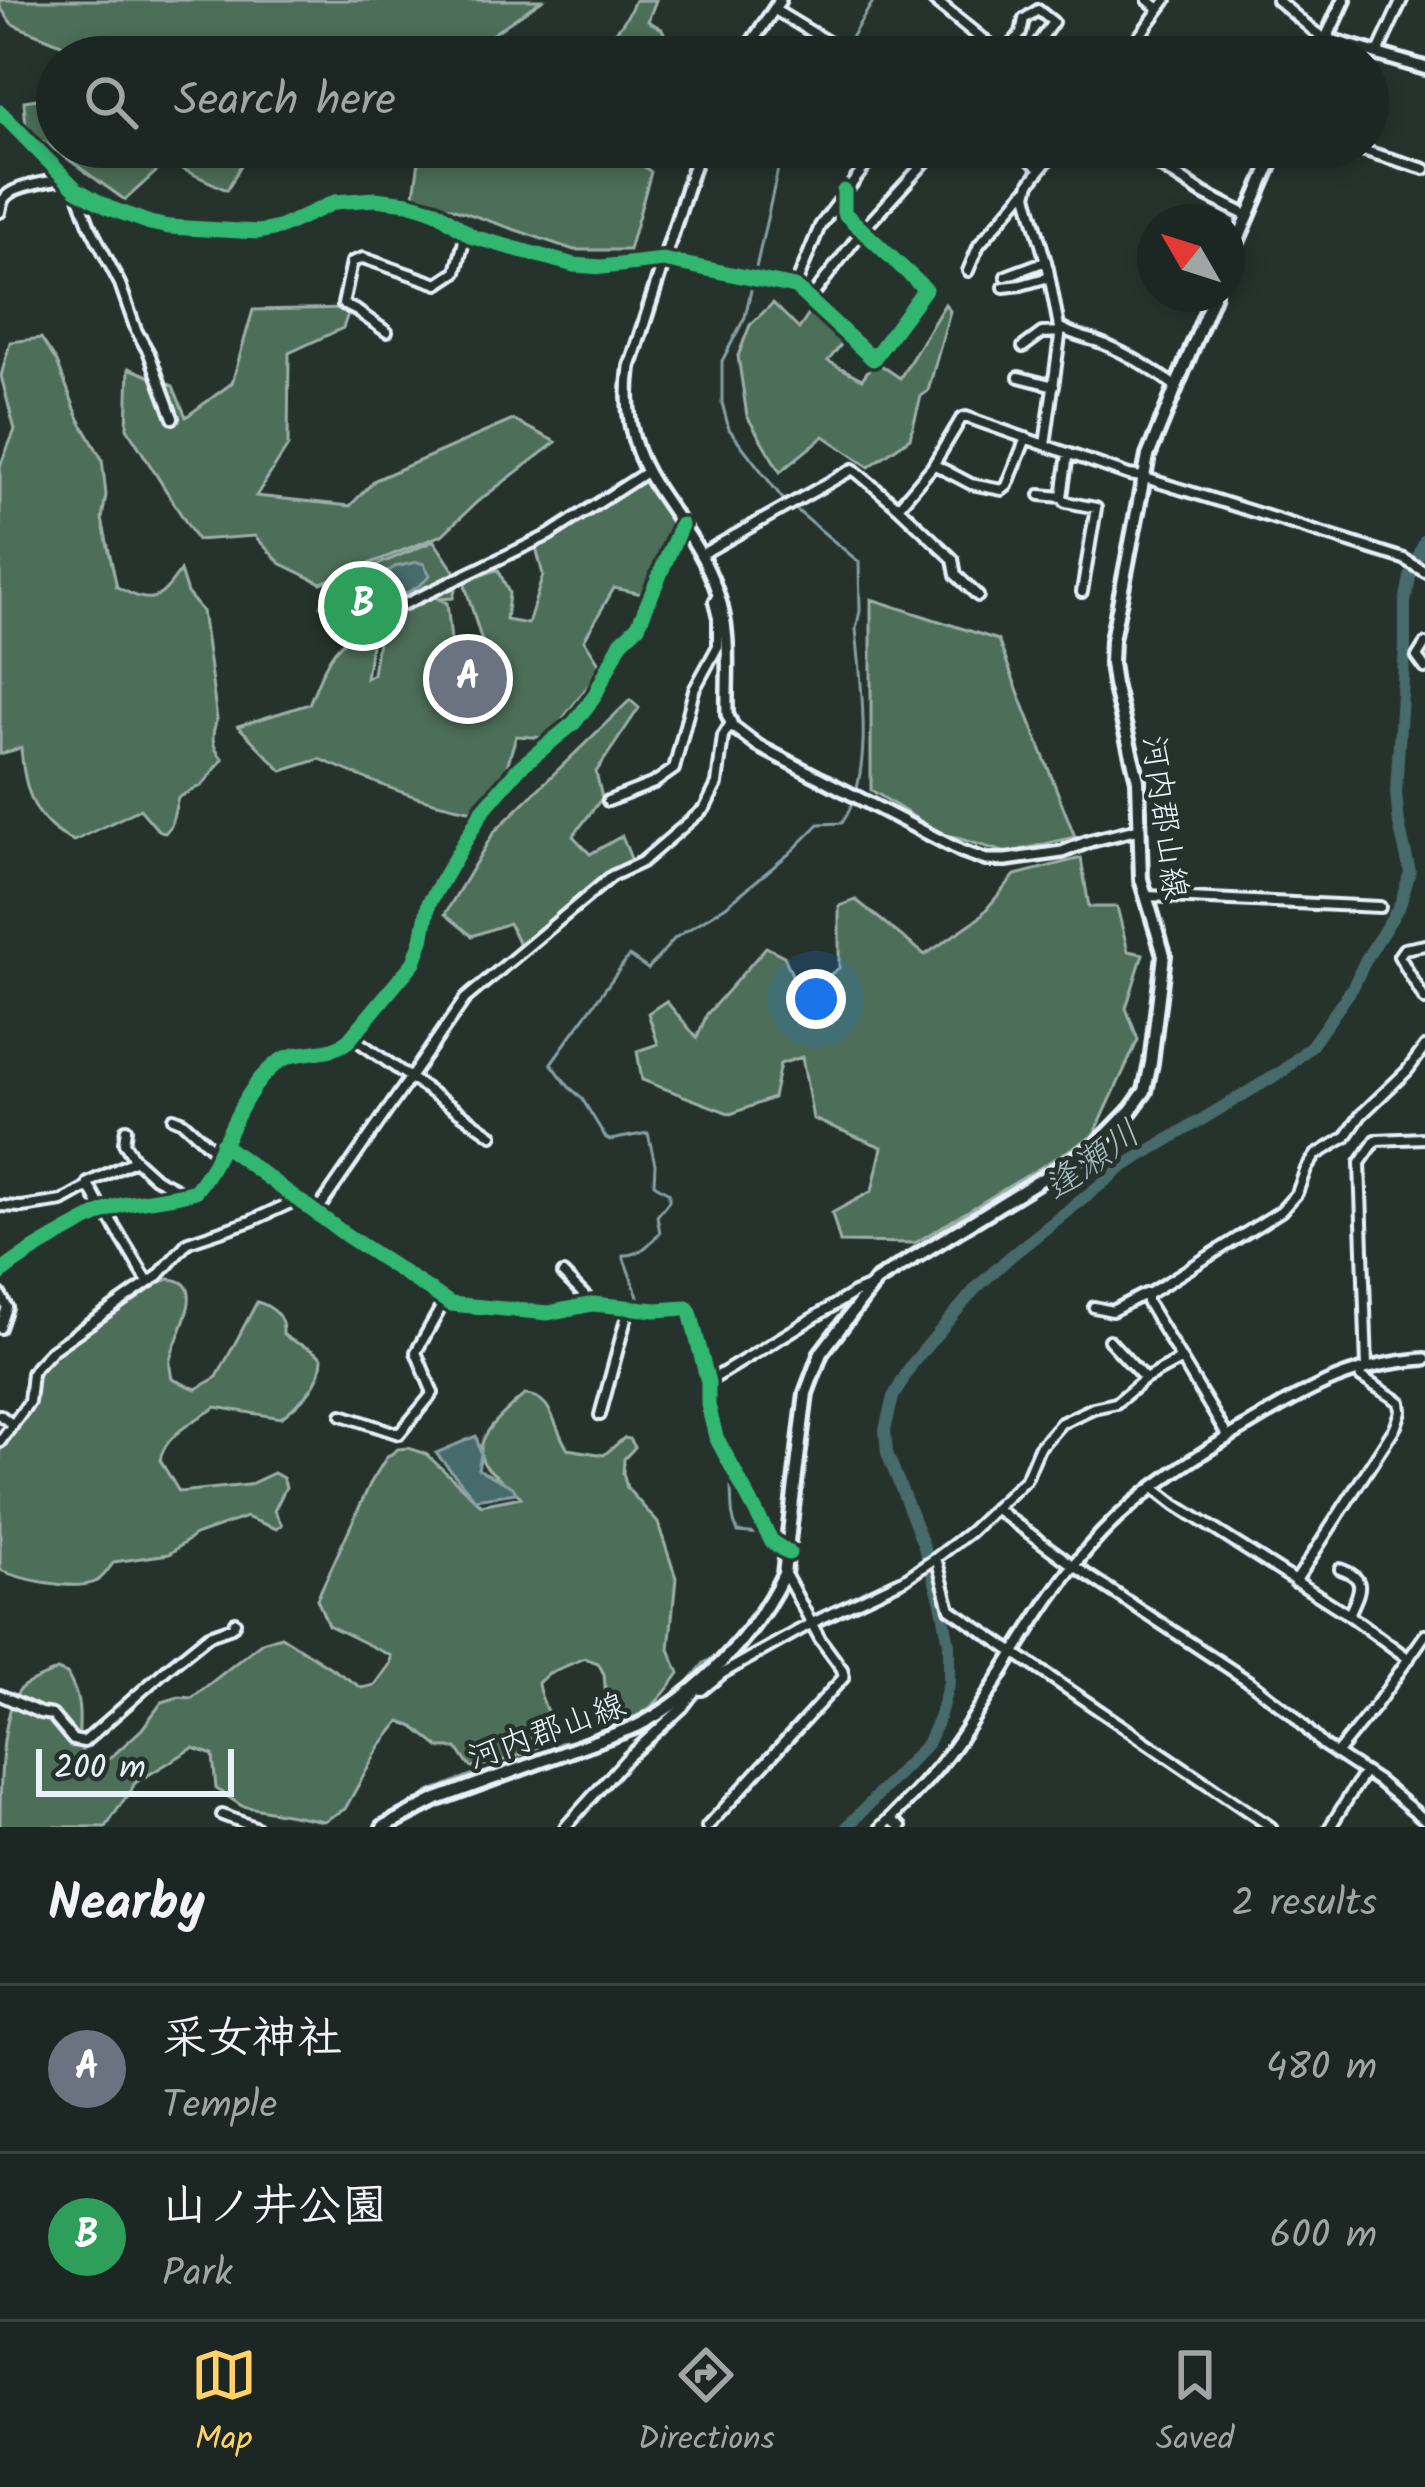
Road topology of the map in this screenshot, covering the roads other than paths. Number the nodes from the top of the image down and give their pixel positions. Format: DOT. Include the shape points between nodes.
graph roads {
  1 [pos="934,0"];
  2 [pos="1148,0"];
  3 [pos="1166,0"];
  4 [pos="1277,0"];
  5 [pos="1344,0"];
  6 [pos="1402,0"];
  7 [pos="777,5"];
  8 [pos="1159,9"];
  9 [pos="756,36"];
  10 [pos="822,36"];
  11 [pos="977,36"];
  12 [pos="1019,36"];
  13 [pos="1043,36"];
  14 [pos="1139,36"];
  15 [pos="1322,36"];
  16 [pos="1327,36"];
  17 [pos="1385,36"];
  18 [pos="1389,56"];
  19 [pos="1425,68"];
  20 [pos="0,112"];
  21 [pos="36,147"];
  22 [pos="1389,159"];
  23 [pos="54,168"];
  24 [pos="693,168"];
  25 [pos="863,168"];
  26 [pos="920,168"];
  27 [pos="1164,168"];
  28 [pos="1269,168"];
  29 [pos="1040,170"];
  30 [pos="1425,170"];
  31 [pos="64,179"];
  32 [pos="76,189"];
  33 [pos="1027,190"];
  34 [pos="844,191"];
  35 [pos="0,212"];
  36 [pos="1248,216"];
  37 [pos="1245,223"];
  38 [pos="862,231"];
  39 [pos="466,233"];
  40 [pos="663,260"];
  41 [pos="1046,261"];
  42 [pos="968,271"];
  43 [pos="1049,277"];
  44 [pos="795,287"];
  45 [pos="810,299"];
  46 [pos="1206,312"];
  47 [pos="1061,331"];
  48 [pos="387,332"];
  49 [pos="1023,347"];
  50 [pos="1019,377"];
  51 [pos="1054,386"];
  52 [pos="1175,386"];
  53 [pos="172,418"];
  54 [pos="1026,438"];
  55 [pos="1045,445"];
  56 [pos="1068,454"];
  57 [pos="934,465"];
  58 [pos="646,473"];
  59 [pos="1142,477"];
  60 [pos="1040,495"];
  61 [pos="1063,497"];
  62 [pos="898,507"];
  63 [pos="681,525"];
  64 [pos="702,554"];
  65 [pos="1425,572"];
  66 [pos="1082,592"];
  67 [pos="718,595"];
  68 [pos="978,596"];
  69 [pos="405,604"];
  70 [pos="1425,644"];
  71 [pos="1425,668"];
  72 [pos="730,722"];
  73 [pos="608,801"];
  74 [pos="1139,830"];
  75 [pos="1145,896"];
  76 [pos="1380,908"];
  77 [pos="1425,945"];
  78 [pos="1425,1000"];
  79 [pos="352,1037"];
  80 [pos="1425,1047"];
  81 [pos="411,1078"];
  82 [pos="172,1118"];
  83 [pos="126,1129"];
  84 [pos="492,1135"];
  85 [pos="1425,1138"];
  86 [pos="219,1149"];
  87 [pos="136,1160"];
  88 [pos="88,1183"];
  89 [pos="185,1194"];
  90 [pos="299,1199"];
  91 [pos="0,1206"];
  92 [pos="105,1212"];
  93 [pos="316,1213"];
  94 [pos="0,1274"];
  95 [pos="563,1274"];
  96 [pos="148,1282"];
  97 [pos="871,1286"];
  98 [pos="0,1294"];
  99 [pos="1147,1295"];
  100 [pos="445,1300"];
  101 [pos="593,1304"];
  102 [pos="1094,1307"];
  103 [pos="629,1308"];
  104 [pos="0,1328"];
  105 [pos="1109,1340"];
  106 [pos="1425,1359"];
  107 [pos="1180,1360"];
  108 [pos="1363,1369"];
  109 [pos="1145,1379"];
  110 [pos="708,1382"];
  111 [pos="0,1415"];
  112 [pos="342,1415"];
  113 [pos="600,1415"];
  114 [pos="13,1425"];
  115 [pos="1228,1437"];
  116 [pos="0,1442"];
  117 [pos="1153,1487"];
  118 [pos="994,1508"];
  119 [pos="789,1553"];
  120 [pos="936,1558"];
  121 [pos="1074,1566"];
  122 [pos="1340,1569"];
  123 [pos="784,1574"];
  124 [pos="1294,1582"];
  125 [pos="1348,1615"];
  126 [pos="235,1622"];
  127 [pos="812,1623"];
  128 [pos="1425,1635"];
  129 [pos="1016,1654"];
  130 [pos="1409,1659"];
  131 [pos="694,1689"];
  132 [pos="0,1695"];
  133 [pos="1336,1754"];
  134 [pos="1364,1772"];
  135 [pos="222,1815"];
  136 [pos="1425,1820"];
  137 [pos="886,1823"];
  138 [pos="255,1827"];
  139 [pos="383,1827"];
  140 [pos="565,1827"];
  141 [pos="707,1827"];
  142 [pos="901,1827"];
  143 [pos="1271,1827"];
  144 [pos="1330,1827"];
  1 -- 11 [label="street"];
  2 -- 8 [label="street"];
  3 -- 8 [label="street"];
  4 -- 15 [label="street"];
  5 -- 16 [label="main road"];
  6 -- 17 [label="street"];
  7 -- 9 [label="street"];
  7 -- 10 [label="street"];
  8 -- 14 [label="street"];
  12 -- 13 [label="street" via="1038,10 1053,22"];
  18 -- 19 [label="main road"];
  20 -- 21 [label="street"];
  22 -- 30 [label="street"];
  23 -- 31 [label="street"];
  24 -- 40 [label="street"];
  25 -- 34 [label="street"];
  26 -- 38 [label="street"];
  27 -- 36 [label="street"];
  28 -- 36 [label="main road"];
  29 -- 33 [label="street"];
  31 -- 32 [label="street"];
  31 -- 35 [label="street" via="13,191"];
  32 -- 39 [label="street" via="169,227 272,230 334,202 375,200 432,208"];
  32 -- 53 [label="street"];
  33 -- 41 [label="street"];
  33 -- 42 [label="street"];
  34 -- 38 [label="street" via="842,211"];
  34 -- 44 [label="street" via="815,234"];
  36 -- 37 [label="main road"];
  38 -- 45 [label="street"];
  38 -- 45 [label="street" via="925,290 874,358"];
  39 -- 40 [label="street" via="588,268"];
  39 -- 48 [label="street" via="455,274 438,284 363,258 352,262 343,304"];
  40 -- 44 [label="street"];
  40 -- 58 [label="street" via="627,389"];
  41 -- 43 [label="street"];
  41 -- 43 [label="street" via="1005,281"];
  43 -- 47 [label="street"];
  44 -- 45 [label="street"];
  46 -- 52 [label="main road, 河内郡山線"];
  47 -- 49 [label="street"];
  47 -- 51 [label="street"];
  47 -- 52 [label="street" via="1137,358"];
  50 -- 51 [label="street"];
  51 -- 55 [label="street"];
  52 -- 59 [label="main road, 河内郡山線"];
  54 -- 55 [label="street"];
  54 -- 57 [label="street" via="964,417"];
  54 -- 57 [label="street" via="1000,490"];
  55 -- 56 [label="street"];
  56 -- 59 [label="street"];
  56 -- 61 [label="street"];
  57 -- 62 [label="street"];
  58 -- 63 [label="street"];
  58 -- 69 [label="street" via="549,536"];
  59 -- 65 [label="street"];
  59 -- 74 [label="main road, 河内郡山線" via="1111,663 1138,779"];
  60 -- 61 [label="street"];
  61 -- 66 [label="street" via="1096,508"];
  62 -- 64 [label="street" via="853,469"];
  62 -- 68 [label="street" via="953,559 956,575"];
  63 -- 64 [label="street"];
  63 -- 79 [label="street" via="639,623 594,697 483,810 430,903 416,958"];
  64 -- 67 [label="street"];
  67 -- 72 [label="street"];
  67 -- 73 [label="street" via="718,646 694,690 674,769"];
  70 -- 71 [label="street" via="1417,657"];
  72 -- 74 [label="street" via="758,746 986,860 1062,852"];
  72 -- 81 [label="street" via="705,808 472,991"];
  74 -- 75 [label="main road, 河内郡山線"];
  75 -- 76 [label="street"];
  75 -- 97 [label="main road, 河内郡山線" via="1164,955 1151,1063 1131,1110 1097,1145"];
  77 -- 78 [label="street" via="1399,956"];
  79 -- 81 [label="street"];
  79 -- 86 [label="street" via="275,1065"];
  80 -- 99 [label="street" via="1346,1137 1314,1158 1281,1211"];
  81 -- 84 [label="street"];
  81 -- 93 [label="street"];
  82 -- 86 [label="street"];
  83 -- 87 [label="street" via="124,1143"];
  85 -- 108 [label="street" via="1376,1140 1358,1167"];
  86 -- 89 [label="street" via="200,1187"];
  86 -- 90 [label="street"];
  87 -- 88 [label="street"];
  87 -- 89 [label="street"];
  89 -- 92 [label="street"];
  90 -- 93 [label="street"];
  90 -- 96 [label="street" via="193,1239"];
  91 -- 92 [label="street" via="62,1201 89,1186"];
  92 -- 94 [label="street"];
  92 -- 96 [label="street"];
  93 -- 100 [label="street"];
  95 -- 101 [label="street"];
  96 -- 114 [label="street" via="44,1357"];
  97 -- 110 [label="street"];
  97 -- 119 [label="main road, 河内郡山線" via="813,1370"];
  98 -- 104 [label="street" via="7,1306"];
  99 -- 102 [label="street" via="1112,1311"];
  99 -- 107 [label="street"];
  100 -- 101 [label="street" via="548,1313"];
  100 -- 112 [label="street" via="416,1352 433,1393 399,1435"];
  101 -- 103 [label="street"];
  103 -- 110 [label="street" via="689,1310"];
  103 -- 113 [label="street"];
  105 -- 109 [label="street"];
  106 -- 108 [label="street"];
  107 -- 109 [label="street"];
  107 -- 115 [label="street"];
  108 -- 115 [label="street" via="1310,1388"];
  108 -- 124 [label="street" via="1361,1377 1400,1402 1400,1417"];
  109 -- 118 [label="street" via="1116,1403 1061,1423 1026,1479"];
  110 -- 119 [label="street" via="722,1450 772,1542"];
  111 -- 114 [label="street"];
  114 -- 116 [label="street"];
  115 -- 117 [label="street"];
  117 -- 121 [label="street"];
  117 -- 124 [label="street"];
  118 -- 120 [label="street"];
  118 -- 121 [label="street"];
  119 -- 123 [label="main road, 河内郡山線"];
  120 -- 127 [label="street"];
  120 -- 129 [label="street" via="948,1607"];
  121 -- 129 [label="street"];
  121 -- 133 [label="street" via="1279,1702"];
  122 -- 125 [label="street" via="1359,1583"];
  123 -- 127 [label="street"];
  123 -- 131 [label="main road, 河内郡山線" via="748,1632"];
  124 -- 125 [label="street"];
  125 -- 130 [label="street"];
  126 -- 132 [label="street" via="167,1668 84,1742 52,1715"];
  127 -- 131 [label="street"];
  127 -- 141 [label="street" via="844,1677"];
  128 -- 130 [label="street"];
  129 -- 137 [label="street" via="951,1751"];
  129 -- 143 [label="street"];
  130 -- 133 [label="street"];
  131 -- 139 [label="main road, 河内郡山線" via="637,1726 437,1798"];
  131 -- 140 [label="street"];
  133 -- 134 [label="street"];
  134 -- 136 [label="street"];
  134 -- 144 [label="street"];
  135 -- 138 [label="street"];
  137 -- 142 [label="street"];
}
